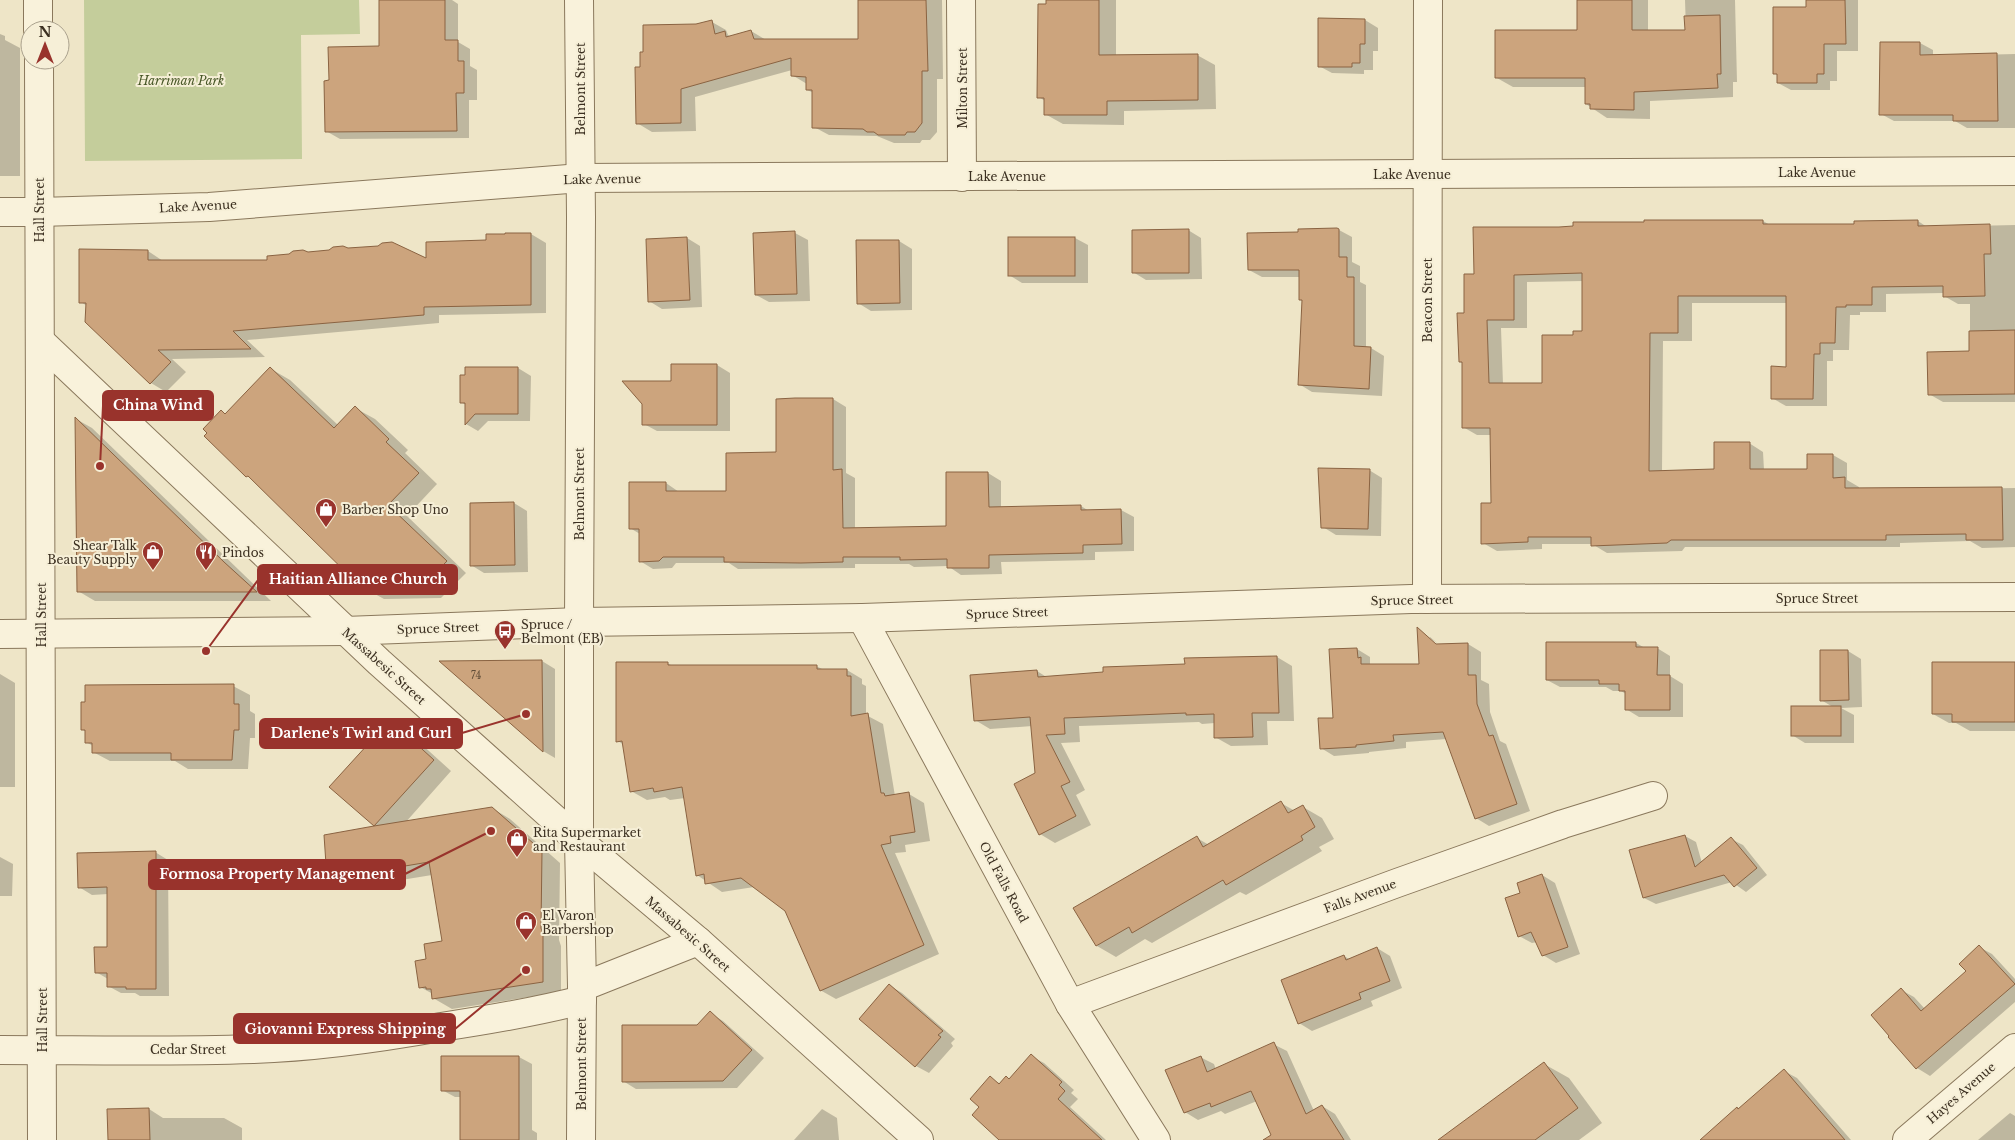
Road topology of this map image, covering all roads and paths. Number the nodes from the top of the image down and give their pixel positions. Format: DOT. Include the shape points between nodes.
graph roads {
  1 [pos="38,0"];
  2 [pos="579,0"];
  3 [pos="961,0"];
  4 [pos="1428,0"];
  5 [pos="38,20"];
  6 [pos="39,70"];
  7 [pos="2015,171"];
  8 [pos="1427,174"];
  9 [pos="962,177"];
  10 [pos="581,178"];
  11 [pos="0,212"];
  12 [pos="39,212"];
  13 [pos="40,341"];
  14 [pos="2015,597"];
  15 [pos="1426,599"];
  16 [pos="862,618"];
  17 [pos="579,622"];
  18 [pos="345,631"];
  19 [pos="0,634"];
  20 [pos="41,634"];
  21 [pos="1653,796"];
  22 [pos="579,841"];
  23 [pos="698,941"];
  24 [pos="582,994"];
  25 [pos="1070,1004"];
  26 [pos="2015,1048"];
  27 [pos="0,1050"];
  28 [pos="42,1050"];
  29 [pos="42,1140"];
  30 [pos="581,1140"];
  31 [pos="919,1140"];
  32 [pos="1156,1140"];
  33 [pos="1907,1140"];
  1 -- 5 [label="street"];
  2 -- 10 [label="street, Belmont Street"];
  3 -- 9 [label="street, Milton Street"];
  4 -- 8 [label="street, Beacon Street"];
  6 -- 12 [label="street, Hall Street"];
  7 -- 8 [label="street, Lake Avenue"];
  8 -- 9 [label="street, Lake Avenue"];
  8 -- 15 [label="street, Beacon Street"];
  9 -- 10 [label="street, Lake Avenue"];
  10 -- 12 [label="street, Lake Avenue" via="209,207"];
  10 -- 17 [label="street, Belmont Street"];
  11 -- 12 [label="street, Lake Avenue"];
  12 -- 13 [label="street, Hall Street"];
  13 -- 18 [label="street, Massabesic Street"];
  13 -- 20 [label="street, Hall Street"];
  14 -- 15 [label="street, Spruce Street"];
  15 -- 16 [label="street, Spruce Street"];
  16 -- 17 [label="street, Spruce Street"];
  16 -- 25 [label="street, Old Falls Road"];
  17 -- 18 [label="street, Spruce Street"];
  17 -- 22 [label="street, Belmont Street"];
  18 -- 20 [label="street, Spruce Street"];
  18 -- 22 [label="street, Massabesic Street"];
  19 -- 20 [label="street, Spruce Street"];
  20 -- 28 [label="street, Hall Street"];
  21 -- 25 [label="street, Falls Avenue" via="1406,879"];
  22 -- 23 [label="street, Massabesic Street"];
  22 -- 24 [label="street, Belmont Street"];
  23 -- 24 [label="street"];
  23 -- 31 [label="street, Massabesic Street"];
  24 -- 28 [label="street, Cedar Street" via="547,1009 325,1044 254,1049"];
  24 -- 30 [label="street, Belmont Street"];
  25 -- 32 [label="street, Old Falls Road"];
  26 -- 33 [label="street, Hayes Avenue"];
  27 -- 28 [label="street, Cedar Street"];
  28 -- 29 [label="street, Hall Street"];
}
